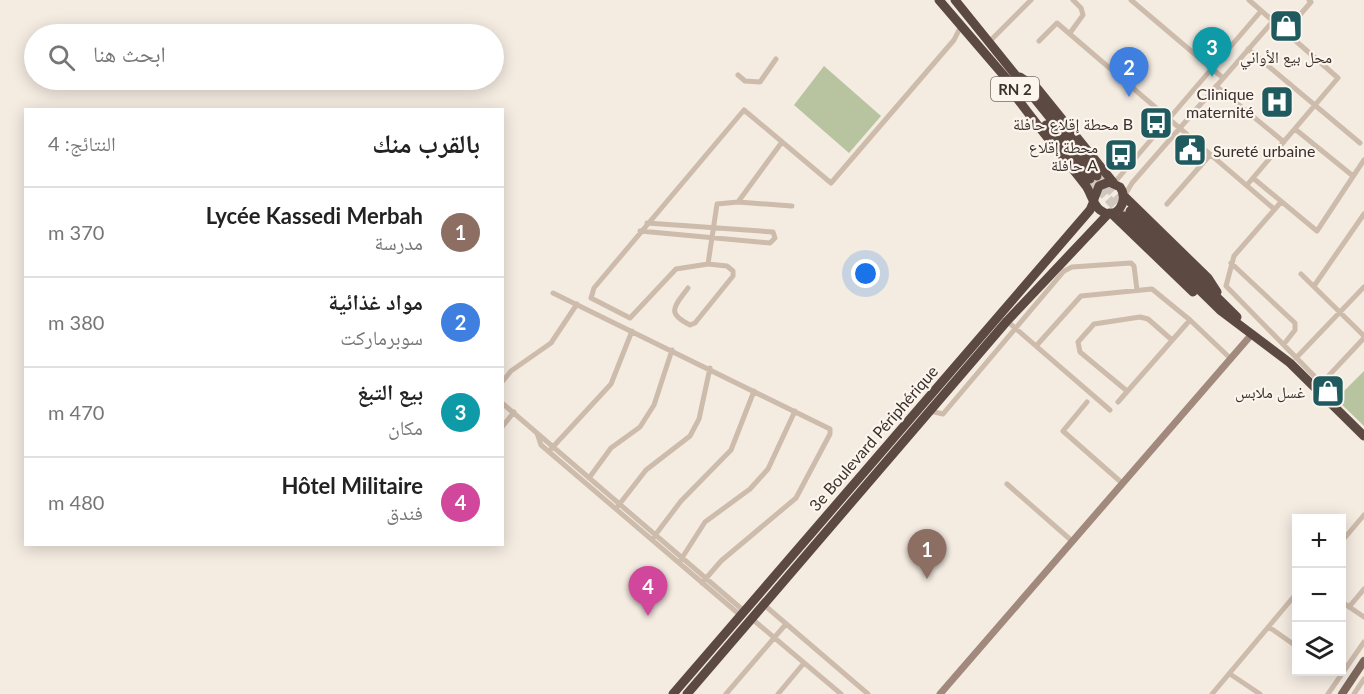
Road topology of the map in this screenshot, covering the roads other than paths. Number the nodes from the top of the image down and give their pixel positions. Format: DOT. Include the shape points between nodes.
graph roads {
  1 [pos="939,0"];
  2 [pos="955,0"];
  3 [pos="1031,0"];
  4 [pos="1073,0"];
  5 [pos="1131,0"];
  6 [pos="1144,0"];
  7 [pos="1249,0"];
  8 [pos="1309,0"];
  9 [pos="1138,7"];
  10 [pos="1261,11"];
  11 [pos="1274,20"];
  12 [pos="962,26"];
  13 [pos="1286,31"];
  14 [pos="1070,33"];
  15 [pos="990,41"];
  16 [pos="1039,41"];
  17 [pos="1248,50"];
  18 [pos="776,59"];
  19 [pos="1211,68"];
  20 [pos="738,75"];
  21 [pos="1013,78"];
  22 [pos="1223,78"];
  23 [pos="1216,86"];
  24 [pos="1316,105"];
  25 [pos="1168,118"];
  26 [pos="1179,128"];
  27 [pos="1295,129"];
  28 [pos="782,142"];
  29 [pos="1284,142"];
  30 [pos="1360,142"];
  31 [pos="1210,155"];
  32 [pos="1364,160"];
  33 [pos="1353,176"];
  34 [pos="1253,178"];
  35 [pos="1091,181"];
  36 [pos="1114,183"];
  37 [pos="1247,185"];
  38 [pos="1125,196"];
  39 [pos="738,202"];
  40 [pos="1281,202"];
  41 [pos="1093,203"];
  42 [pos="1167,204"];
  43 [pos="792,206"];
  44 [pos="1274,209"];
  45 [pos="1110,213"];
  46 [pos="1364,214"];
  47 [pos="1125,217"];
  48 [pos="647,223"];
  49 [pos="1096,226"];
  50 [pos="712,228"];
  51 [pos="640,231"];
  52 [pos="712,238"];
  53 [pos="1231,263"];
  54 [pos="708,264"];
  55 [pos="1301,274"];
  56 [pos="1314,286"];
  57 [pos="1364,287"];
  58 [pos="688,288"];
  59 [pos="1137,290"];
  60 [pos="553,293"];
  61 [pos="577,304"];
  62 [pos="1221,306"];
  63 [pos="1339,312"];
  64 [pos="1190,320"];
  65 [pos="1007,321"];
  66 [pos="1016,328"];
  67 [pos="632,331"];
  68 [pos="1252,334"];
  69 [pos="1364,337"];
  70 [pos="1172,340"];
  71 [pos="1284,344"];
  72 [pos="1037,345"];
  73 [pos="672,350"];
  74 [pos="1230,358"];
  75 [pos="1293,360"];
  76 [pos="710,368"];
  77 [pos="504,380"];
  78 [pos="1319,387"];
  79 [pos="754,391"];
  80 [pos="1127,391"];
  81 [pos="1088,402"];
  82 [pos="1118,402"];
  83 [pos="504,404"];
  84 [pos="1110,410"];
  85 [pos="795,411"];
  86 [pos="930,411"];
  87 [pos="514,412"];
  88 [pos="504,424"];
  89 [pos="1364,436"];
  90 [pos="551,449"];
  91 [pos="588,480"];
  92 [pos="1122,483"];
  93 [pos="1007,484"];
  94 [pos="618,506"];
  95 [pos="1364,515"];
  96 [pos="1346,535"];
  97 [pos="654,537"];
  98 [pos="1071,541"];
  99 [pos="680,560"];
  100 [pos="704,581"];
  101 [pos="1364,589"];
  102 [pos="1292,599"];
  103 [pos="760,600"];
  104 [pos="1346,605"];
  105 [pos="1349,607"];
  106 [pos="744,614"];
  107 [pos="1364,617"];
  108 [pos="786,624"];
  109 [pos="1269,627"];
  110 [pos="774,638"];
  111 [pos="1364,642"];
  112 [pos="1292,643"];
  113 [pos="713,655"];
  114 [pos="1364,661"];
  115 [pos="804,663"];
  116 [pos="1346,669"];
  117 [pos="1230,674"];
  118 [pos="1341,676"];
  119 [pos="1364,679"];
  120 [pos="1361,689"];
  121 [pos="836,693"];
  122 [pos="673,694"];
  123 [pos="687,694"];
  124 [pos="726,694"];
  125 [pos="778,694"];
  126 [pos="868,694"];
  127 [pos="940,694"];
  128 [pos="1212,694"];
  129 [pos="1260,694"];
  130 [pos="1328,694"];
  131 [pos="1342,694"];
  132 [pos="1353,694"];
  1 -- 12 [label="highway, RN 2"];
  2 -- 15 [label="highway, RN 2"];
  3 -- 15 [label="street"];
  4 -- 14 [label="street" via="1083,15"];
  5 -- 9 [label="street"];
  6 -- 9 [label="street"];
  7 -- 10 [label="street"];
  8 -- 13 [label="street"];
  9 -- 19 [label="street"];
  10 -- 11 [label="street"];
  10 -- 19 [label="street"];
  11 -- 13 [label="street"];
  11 -- 17 [label="street"];
  12 -- 21 [label="highway, RN 2"];
  12 -- 28 [label="street" via="831,183"];
  13 -- 24 [label="street" via="1337,75 1337,82"];
  14 -- 16 [label="street" via="1057,23"];
  14 -- 25 [label="street"];
  15 -- 21 [label="highway, RN 2"];
  17 -- 22 [label="street"];
  17 -- 24 [label="street"];
  18 -- 20 [label="street" via="760,82 745,81"];
  19 -- 22 [label="street"];
  19 -- 25 [label="street"];
  21 -- 35 [label="highway, RN 2"];
  21 -- 35 [label="highway" via="1014,94"];
  21 -- 36 [label="highway" via="1037,88"];
  22 -- 23 [label="street"];
  23 -- 26 [label="street"];
  23 -- 29 [label="street"];
  24 -- 27 [label="street"];
  24 -- 30 [label="street"];
  25 -- 26 [label="street"];
  25 -- 36 [label="street"];
  26 -- 31 [label="street"];
  26 -- 38 [label="street"];
  27 -- 29 [label="street"];
  27 -- 33 [label="street"];
  28 -- 39 [label="street"];
  28 -- 48 [label="street" via="744,110"];
  29 -- 34 [label="street"];
  31 -- 37 [label="street"];
  31 -- 42 [label="street"];
  32 -- 33 [label="street"];
  33 -- 40 [label="street" via="1317,231"];
  34 -- 37 [label="street"];
  34 -- 40 [label="street"];
  35 -- 41 [label="highway"];
  36 -- 38 [label="highway"];
  36 -- 41 [label="highway" via="1099,186"];
  37 -- 44 [label="street"];
  38 -- 45 [label="highway" via="1121,208"];
  38 -- 62 [label="highway" via="1208,278"];
  39 -- 43 [label="street"];
  39 -- 50 [label="street" via="717,204"];
  40 -- 44 [label="street"];
  41 -- 45 [label="highway"];
  41 -- 103 [label="highway, 3e Boulevard Périphérique"];
  44 -- 53 [label="street"];
  45 -- 47 [label="highway"];
  45 -- 49 [label="highway"];
  46 -- 56 [label="street"];
  47 -- 49 [label="highway"];
  47 -- 62 [label="highway"];
  47 -- 62 [label="highway" via="1198,297"];
  48 -- 50 [label="street"];
  48 -- 51 [label="street"];
  49 -- 65 [label="highway"];
  50 -- 52 [label="street"];
  50 -- 52 [label="street" via="773,232 775,238 770,243"];
  51 -- 52 [label="street"];
  51 -- 54 [label="street" via="594,288 593,302 630,318 676,269"];
  52 -- 54 [label="street"];
  53 -- 71 [label="street" via="1226,286"];
  53 -- 71 [label="street" via="1295,323 1295,330"];
  54 -- 58 [label="street" via="727,266 733,276 690,325 677,319 674,312"];
  55 -- 56 [label="street"];
  56 -- 63 [label="street"];
  57 -- 63 [label="street"];
  59 -- 64 [label="street" via="1152,289"];
  59 -- 66 [label="street" via="1131,263 1072,267 1064,271"];
  59 -- 72 [label="street" via="1081,296"];
  60 -- 61 [label="street"];
  61 -- 67 [label="street"];
  61 -- 77 [label="street" via="551,343"];
  62 -- 68 [label="highway"];
  63 -- 69 [label="street"];
  63 -- 75 [label="street"];
  64 -- 70 [label="street"];
  64 -- 74 [label="street"];
  65 -- 66 [label="street"];
  65 -- 86 [label="highway"];
  66 -- 72 [label="street"];
  66 -- 86 [label="street" via="943,414"];
  67 -- 73 [label="street"];
  67 -- 90 [label="street" via="611,384"];
  68 -- 74 [label="street"];
  68 -- 75 [label="highway"];
  69 -- 78 [label="street"];
  70 -- 80 [label="street"];
  70 -- 80 [label="street" via="1148,319 1140,317 1094,324 1078,342 1080,352"];
  71 -- 75 [label="street"];
  72 -- 84 [label="street"];
  73 -- 76 [label="street"];
  73 -- 91 [label="street" via="654,405 640,427 611,447"];
  74 -- 92 [label="street"];
  75 -- 78 [label="highway"];
  76 -- 79 [label="street"];
  76 -- 94 [label="street" via="699,419 690,436 646,470"];
  78 -- 89 [label="highway"];
  79 -- 85 [label="street"];
  79 -- 97 [label="street" via="731,450 681,501"];
  80 -- 82 [label="street"];
  81 -- 92 [label="street" via="1064,431"];
  83 -- 87 [label="street"];
  85 -- 99 [label="street" via="768,469 750,489 705,522"];
  85 -- 100 [label="street" via="830,429 804,485 787,508 728,555"];
  86 -- 103 [label="highway"];
  87 -- 88 [label="street"];
  87 -- 90 [label="street"];
  90 -- 91 [label="street"];
  91 -- 94 [label="street"];
  92 -- 98 [label="street"];
  93 -- 98 [label="street"];
  94 -- 97 [label="street"];
  95 -- 96 [label="street"];
  97 -- 99 [label="street"];
  98 -- 127 [label="street"];
  99 -- 100 [label="street"];
  100 -- 106 [label="street"];
  101 -- 105 [label="street"];
  102 -- 109 [label="street"];
  103 -- 106 [label="highway"];
  103 -- 108 [label="street"];
  104 -- 105 [label="street"];
  105 -- 107 [label="street"];
  106 -- 110 [label="street"];
  106 -- 113 [label="highway"];
  108 -- 110 [label="street"];
  108 -- 126 [label="street"];
  109 -- 112 [label="street"];
  109 -- 117 [label="street"];
  110 -- 115 [label="street"];
  110 -- 124 [label="street"];
  111 -- 116 [label="street"];
  113 -- 122 [label="highway"];
  113 -- 123 [label="highway"];
  114 -- 131 [label="main road"];
  115 -- 121 [label="street"];
  115 -- 125 [label="street"];
  117 -- 128 [label="street"];
  117 -- 129 [label="street"];
  118 -- 130 [label="street"];
  119 -- 120 [label="street"];
  120 -- 132 [label="street"];
}
